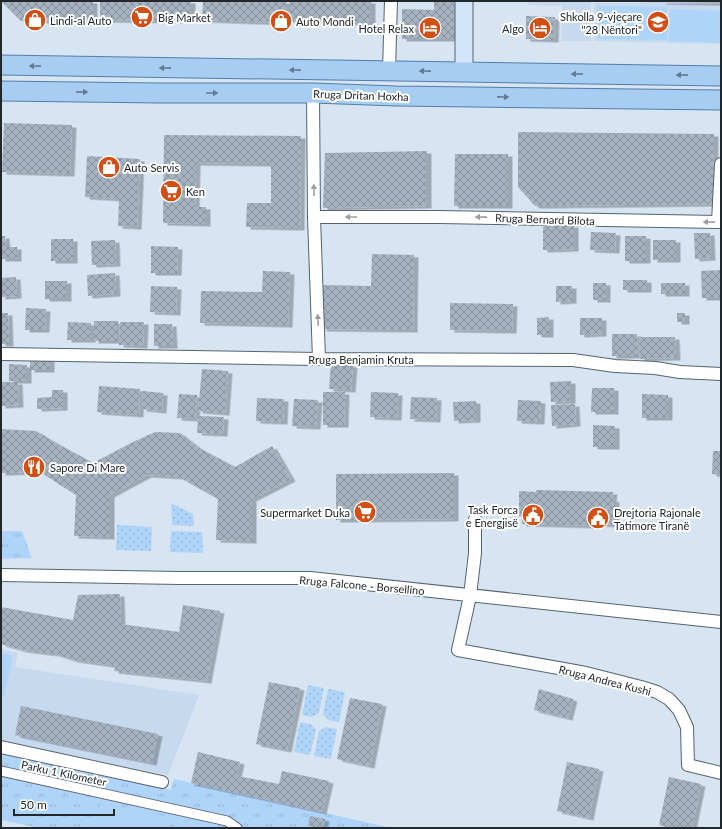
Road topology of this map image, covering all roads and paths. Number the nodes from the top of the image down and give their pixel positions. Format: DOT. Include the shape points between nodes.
graph roads {
  1 [pos="391,1"];
  2 [pos="464,1"];
  3 [pos="1,65"];
  4 [pos="389,71"];
  5 [pos="464,72"];
  6 [pos="721,76"];
  7 [pos="1,91"];
  8 [pos="313,93"];
  9 [pos="464,97"];
  10 [pos="721,100"];
  11 [pos="721,164"];
  12 [pos="314,217"];
  13 [pos="1,354"];
  14 [pos="319,358"];
  15 [pos="721,374"];
  16 [pos="475,519"];
  17 [pos="1,575"];
  18 [pos="470,596"];
  19 [pos="721,622"];
  20 [pos="1,747"];
  21 [pos="1,771"];
  22 [pos="721,773"];
  23 [pos="162,782"];
  24 [pos="237,828"];
  1 -- 4 [label="street"];
  2 -- 5 [label="main road"];
  4 -- 3 [label="main road, one-way"];
  5 -- 4 [label="main road, one-way"];
  6 -- 5 [label="main road, one-way"];
  5 -- 9 [label="main road"];
  7 -- 8 [label="main road, Rruga Dritan Hoxha, one-way"];
  8 -- 9 [label="main road, Rruga Dritan Hoxha"];
  12 -- 8 [label="street, one-way"];
  9 -- 10 [label="main road, Rruga Dritan Hoxha, one-way"];
  11 -- 12 [label="street, Rruga Bernard Bilota, one-way" via="718,222"];
  14 -- 12 [label="street, one-way"];
  13 -- 14 [label="street, Rruga Benjamin Kruta"];
  14 -- 15 [label="street, Rruga Benjamin Kruta" via="573,360 615,366"];
  16 -- 18 [label="street" via="475,553"];
  17 -- 18 [label="street, Rruga Falcone - Borsellino" via="310,578"];
  18 -- 19 [label="street, Rruga Falcone - Borsellino"];
  18 -- 22 [label="street, Rruga Andrea Kushi" via="458,650 586,673 657,692 680,710 686,727 688,765"];
  20 -- 23 [label="street"];
  21 -- 24 [label="street, Parku 1 Kilometer" via="226,821"];
}
